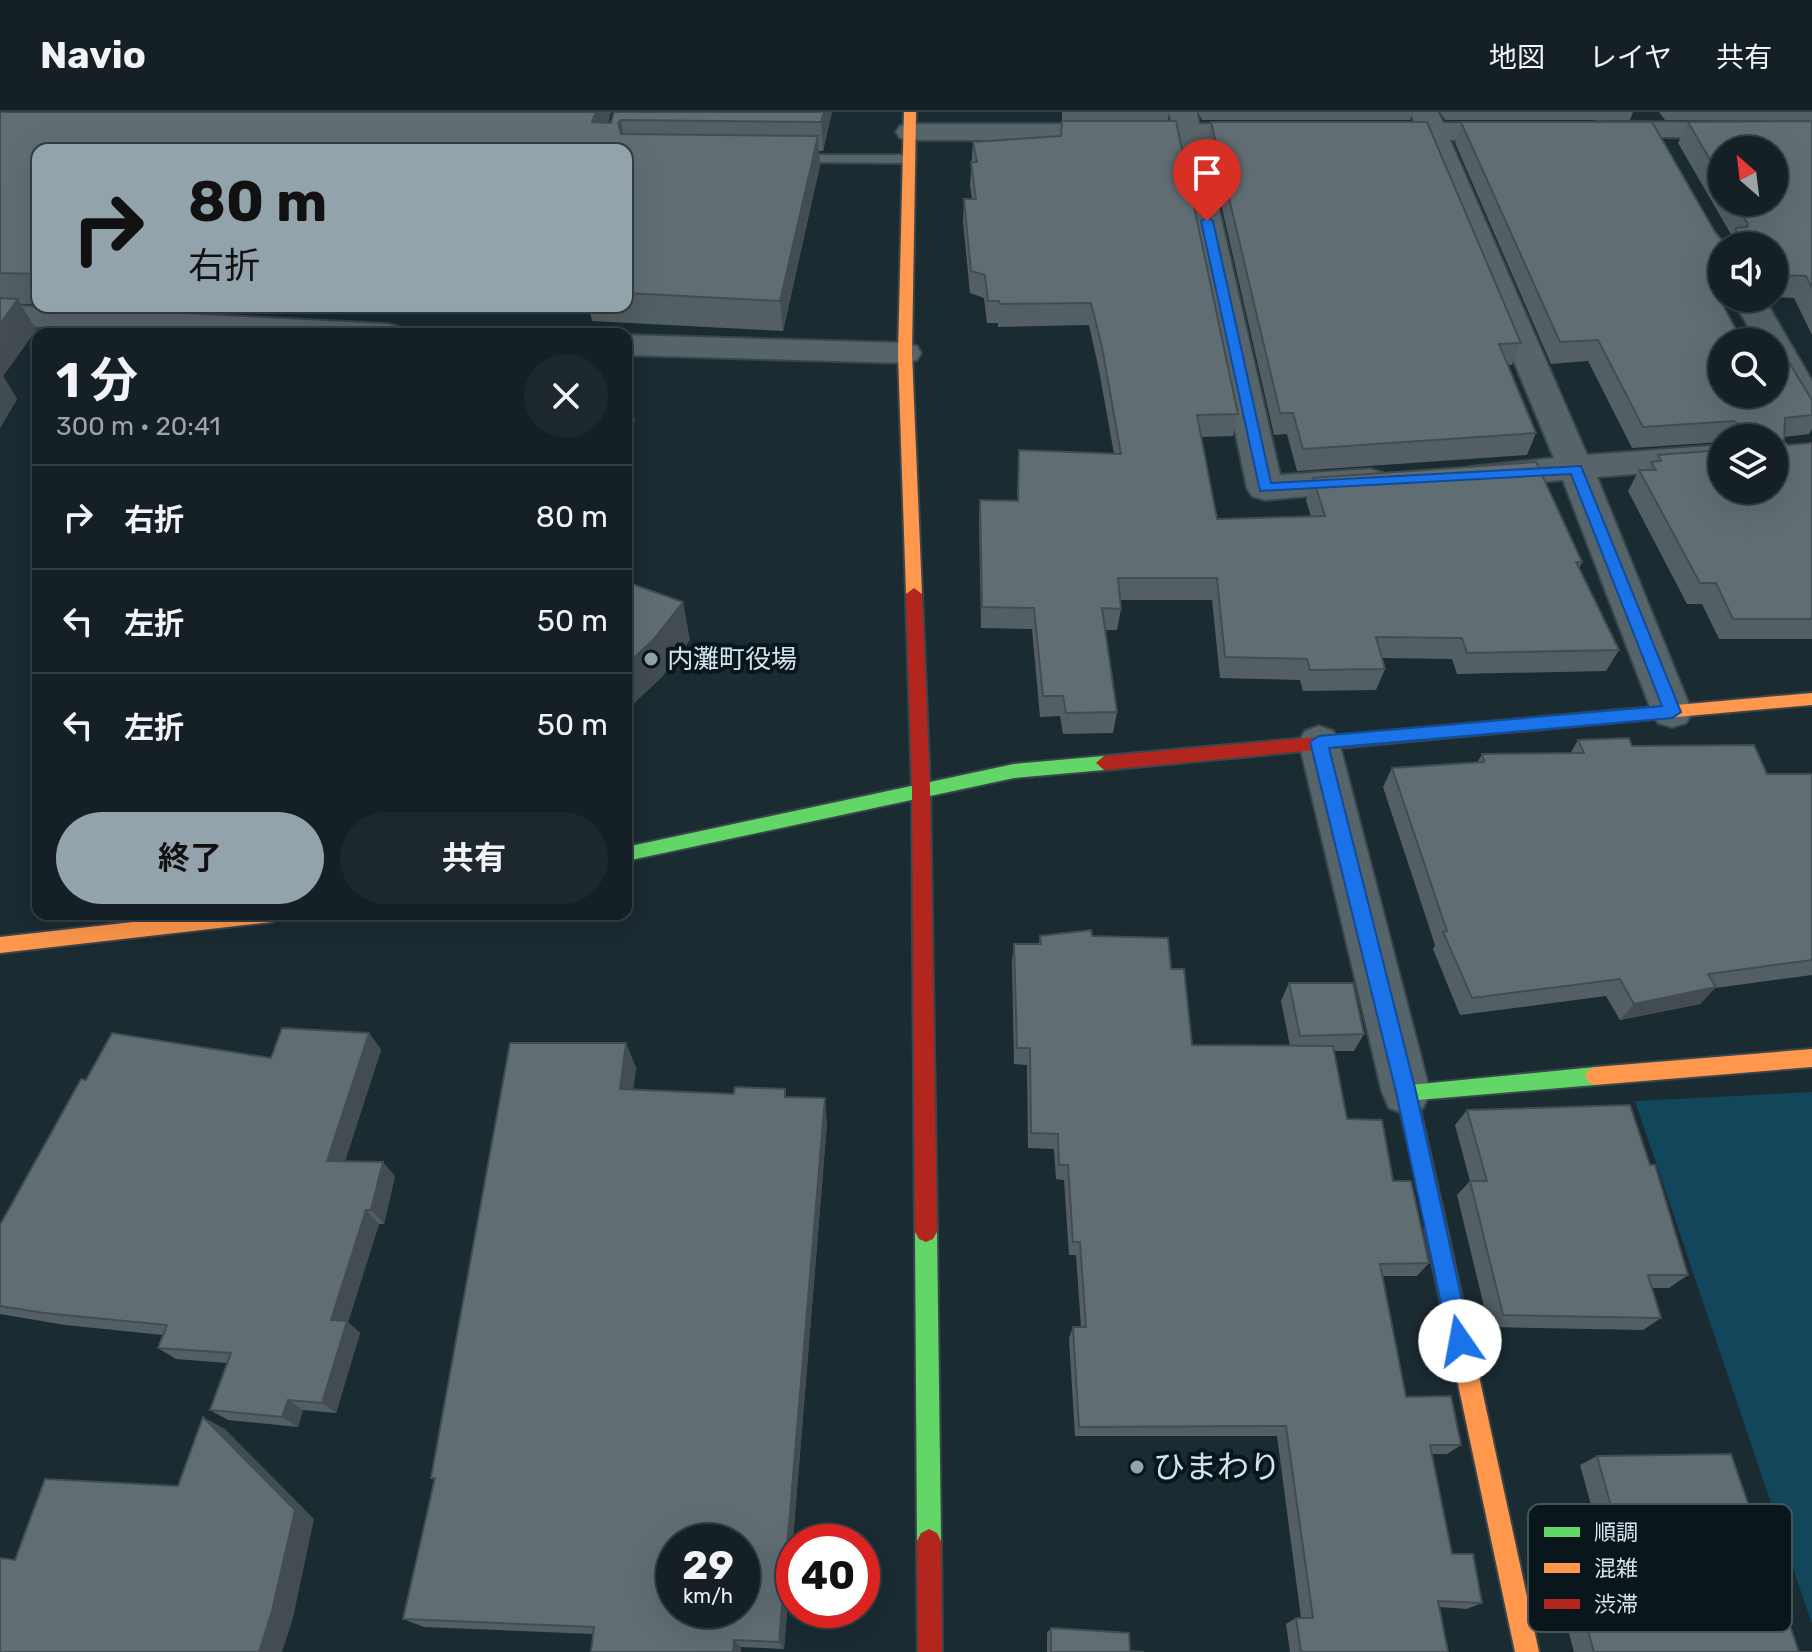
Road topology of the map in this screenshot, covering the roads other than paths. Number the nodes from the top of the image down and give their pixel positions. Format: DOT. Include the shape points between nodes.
graph roads {
  1 [pos="1648,121"];
  2 [pos="1185,122"];
  3 [pos="1428,122"];
  4 [pos="1542,131"];
  5 [pos="1574,131"];
  6 [pos="1812,131"];
  7 [pos="1294,132"];
  8 [pos="1340,132"];
  9 [pos="910,134"];
  10 [pos="1669,157"];
  11 [pos="767,158"];
  12 [pos="0,315"];
  13 [pos="265,328"];
  14 [pos="632,345"];
  15 [pos="905,353"];
  16 [pos="1788,368"];
  17 [pos="1812,411"];
  18 [pos="1708,457"];
  19 [pos="1576,469"];
  20 [pos="1451,476"];
  21 [pos="1405,479"];
  22 [pos="1812,699"];
  23 [pos="1672,712"];
  24 [pos="1319,742"];
  25 [pos="921,790"];
  26 [pos="632,853"];
  27 [pos="219,920"];
  28 [pos="0,945"];
  29 [pos="1812,1058"];
  30 [pos="1406,1092"];
  31 [pos="930,1652"];
  32 [pos="1527,1652"];
  1 -- 5 [label="street"];
  1 -- 6 [label="street"];
  1 -- 10 [label="street"];
  2 -- 7 [label="street"];
  2 -- 9 [label="street"];
  2 -- 21 [label="street" via="1265,488"];
  3 -- 4 [label="street"];
  3 -- 8 [label="street"];
  3 -- 19 [label="street"];
  9 -- 11 [label="lane"];
  9 -- 15 [label="street"];
  12 -- 13 [label="street"];
  14 -- 15 [label="street"];
  15 -- 25 [label="street"];
  16 -- 17 [label="street"];
  18 -- 19 [label="street"];
  19 -- 20 [label="street"];
  19 -- 23 [label="street"];
  22 -- 23 [label="street"];
  23 -- 24 [label="street"];
  24 -- 25 [label="street" via="1014,771"];
  24 -- 30 [label="street"];
  25 -- 26 [label="street"];
  25 -- 31 [label="street"];
  27 -- 28 [label="street"];
  29 -- 30 [label="street"];
  30 -- 32 [label="street"];
}
